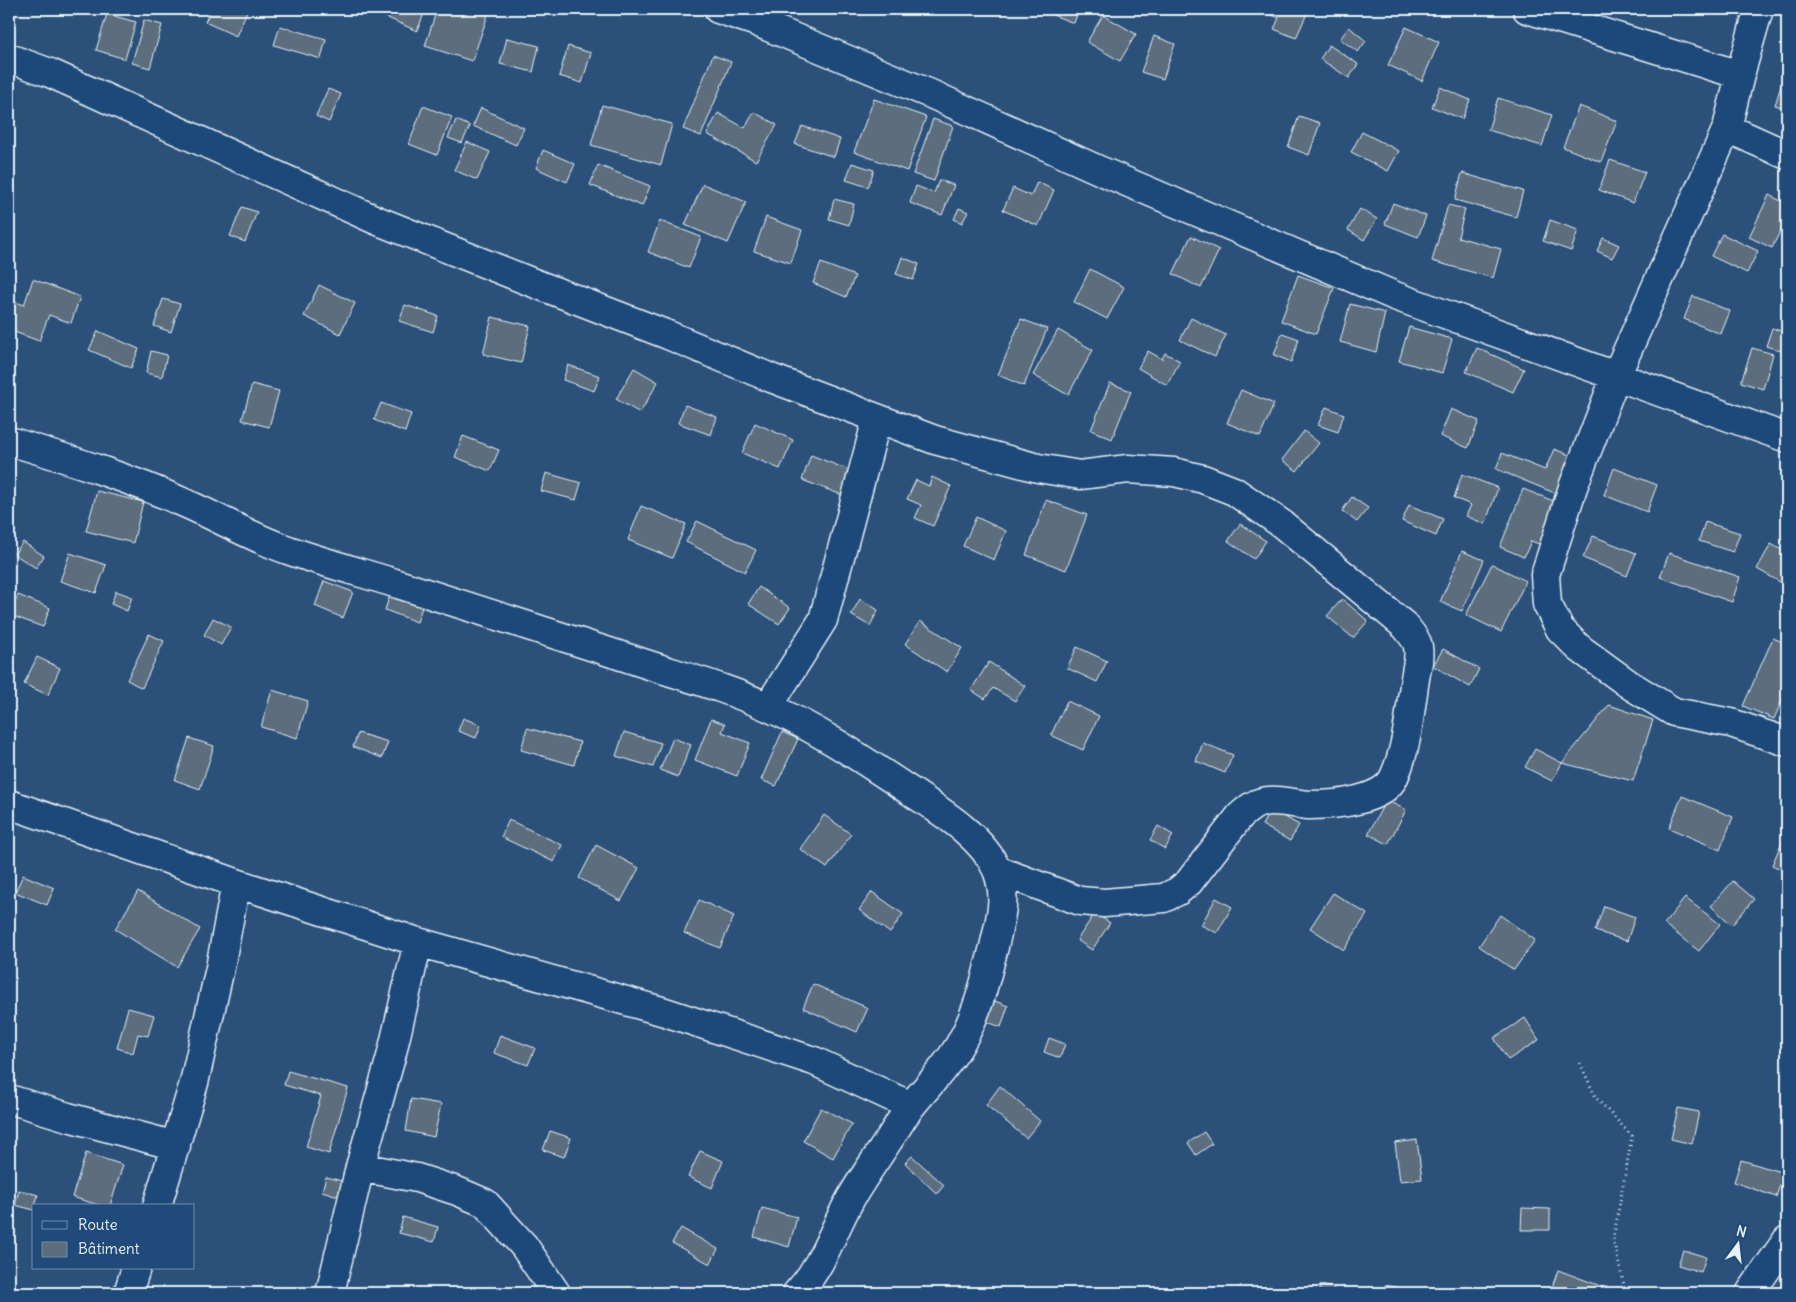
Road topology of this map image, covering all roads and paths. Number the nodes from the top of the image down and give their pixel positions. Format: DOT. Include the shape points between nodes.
graph roads {
  1 [pos="718,9"];
  2 [pos="1527,9"];
  3 [pos="1759,9"];
  4 [pos="9,58"];
  5 [pos="1740,75"];
  6 [pos="1727,128"];
  7 [pos="1787,155"];
  8 [pos="1616,376"];
  9 [pos="877,419"];
  10 [pos="1787,438"];
  11 [pos="9,441"];
  12 [pos="768,707"];
  13 [pos="1787,742"];
  14 [pos="9,804"];
  15 [pos="997,870"];
  16 [pos="236,883"];
  17 [pos="418,942"];
  18 [pos="1580,1063"];
  19 [pos="9,1099"];
  20 [pos="911,1106"];
  21 [pos="176,1146"];
  22 [pos="360,1167"];
  23 [pos="158,1204"];
  24 [pos="1787,1240"];
  25 [pos="330,1293"];
  26 [pos="556,1293"];
  27 [pos="797,1293"];
  28 [pos="1632,1293"];
  29 [pos="1750,1293"];
  1 -- 8 [label="street" via="933,95 1101,171 1395,296"];
  2 -- 5 [label="street"];
  3 -- 5 [label="street"];
  4 -- 9 [label="street" via="50,73 376,220"];
  5 -- 6 [label="street"];
  6 -- 7 [label="street"];
  6 -- 8 [label="street"];
  8 -- 10 [label="street"];
  8 -- 13 [label="street" via="1573,487 1545,575 1547,604 1560,629 1579,648 1674,712 1731,723"];
  9 -- 12 [label="street" via="823,620"];
  9 -- 15 [label="street" via="935,440 1038,468 1080,475 1128,469 1174,472 1203,478 1234,491 1282,524 1404,626 1420,649 1401,758 1393,779 1384,790 1366,798 1324,804 1276,801 1250,806 1189,882 1164,898 1104,903 1080,901"];
  11 -- 12 [label="street" via="128,479 237,529 337,567 708,684"];
  12 -- 15 [label="street" via="838,743 948,816 984,849"];
  14 -- 16 [label="street"];
  15 -- 20 [label="street" via="1004,902 973,1020 947,1064"];
  16 -- 17 [label="street"];
  16 -- 21 [label="street" via="218,978"];
  17 -- 20 [label="street" via="665,1012 814,1061"];
  17 -- 22 [label="street" via="391,1057"];
  18 -- 28 [label="path" via="1596,1098 1632,1136 1614,1240 1626,1289"];
  19 -- 21 [label="street"];
  20 -- 27 [label="street" via="850,1199 810,1280"];
  21 -- 23 [label="street"];
  22 -- 25 [label="street"];
  22 -- 26 [label="street" via="417,1178 485,1203 524,1246"];
  24 -- 29 [label="street"];
}
